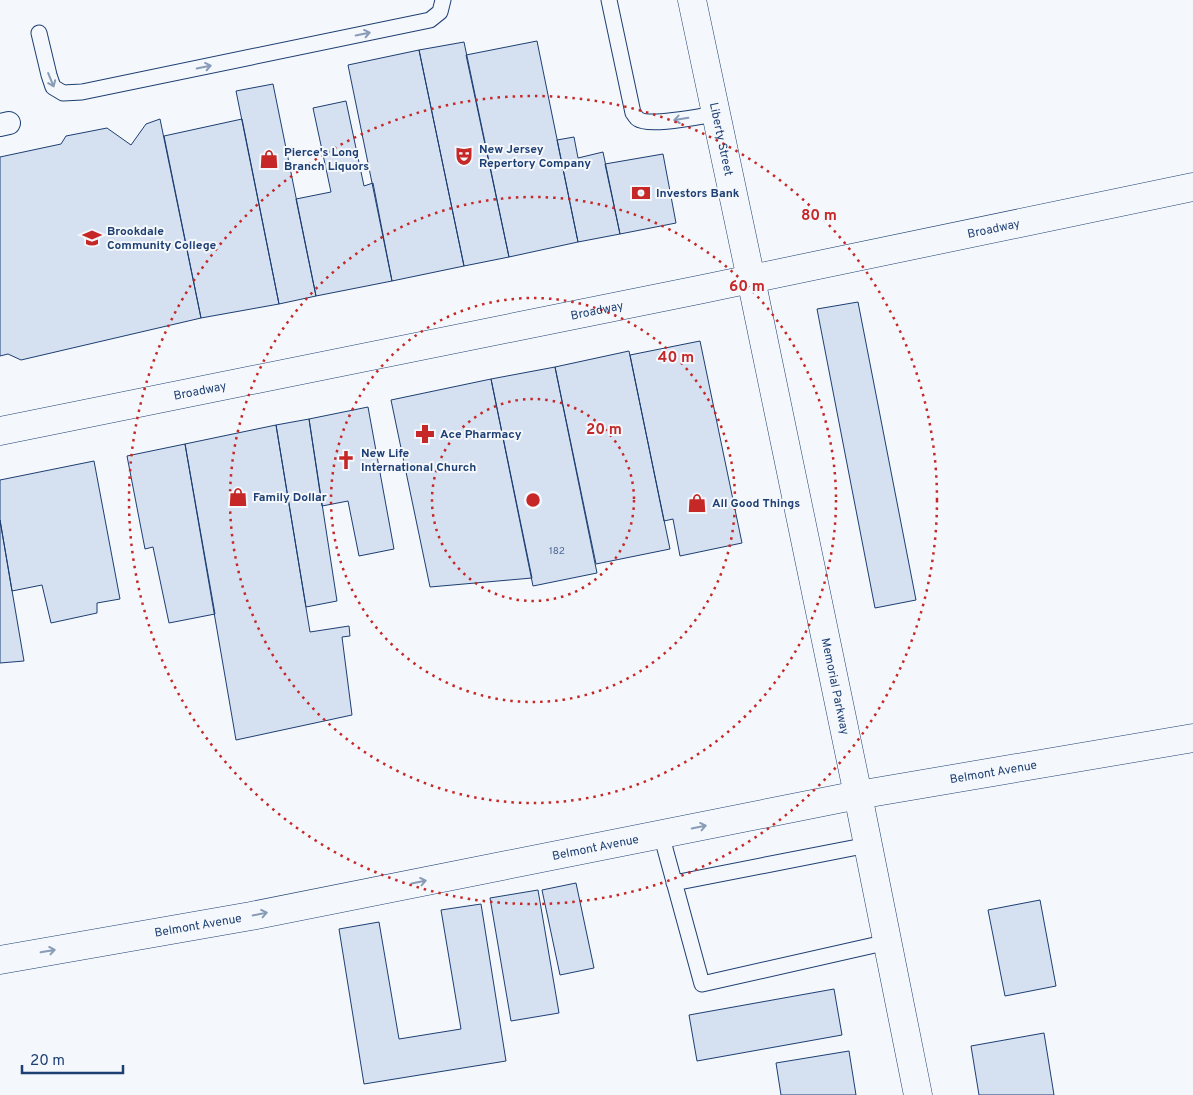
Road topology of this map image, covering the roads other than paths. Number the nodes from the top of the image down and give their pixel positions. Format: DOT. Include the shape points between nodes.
graph roads {
  1 [pos="443,0"];
  2 [pos="609,0"];
  3 [pos="692,0"];
  4 [pos="40,33"];
  5 [pos="716,114"];
  6 [pos="1193,187"];
  7 [pos="751,279"];
  8 [pos="0,431"];
  9 [pos="1193,738"];
  10 [pos="858,795"];
  11 [pos="661,834"];
  12 [pos="868,845"];
  13 [pos="674,883"];
  14 [pos="888,942"];
  15 [pos="0,960"];
  16 [pos="918,1095"];
  4 -- 1 [label="lane, one-way" via="53,88 63,93 82,92 430,20 440,12"];
  5 -- 2 [label="lane, one-way" via="664,122 638,119 633,113"];
  3 -- 5 [label="street, Liberty Street"];
  5 -- 7 [label="street, Liberty Street"];
  6 -- 7 [label="street, Broadway"];
  7 -- 8 [label="street, Broadway"];
  7 -- 10 [label="street, Memorial Parkway"];
  9 -- 10 [label="street, Belmont Avenue"];
  11 -- 10 [label="street, Belmont Avenue, one-way"];
  10 -- 12 [label="street, Memorial Parkway"];
  11 -- 13 [label="lane"];
  15 -- 11 [label="street, Belmont Avenue, one-way" via="251,916"];
  12 -- 13 [label="lane"];
  12 -- 14 [label="street, Memorial Parkway"];
  13 -- 14 [label="lane" via="702,984"];
  14 -- 16 [label="street, Memorial Parkway"];
}
